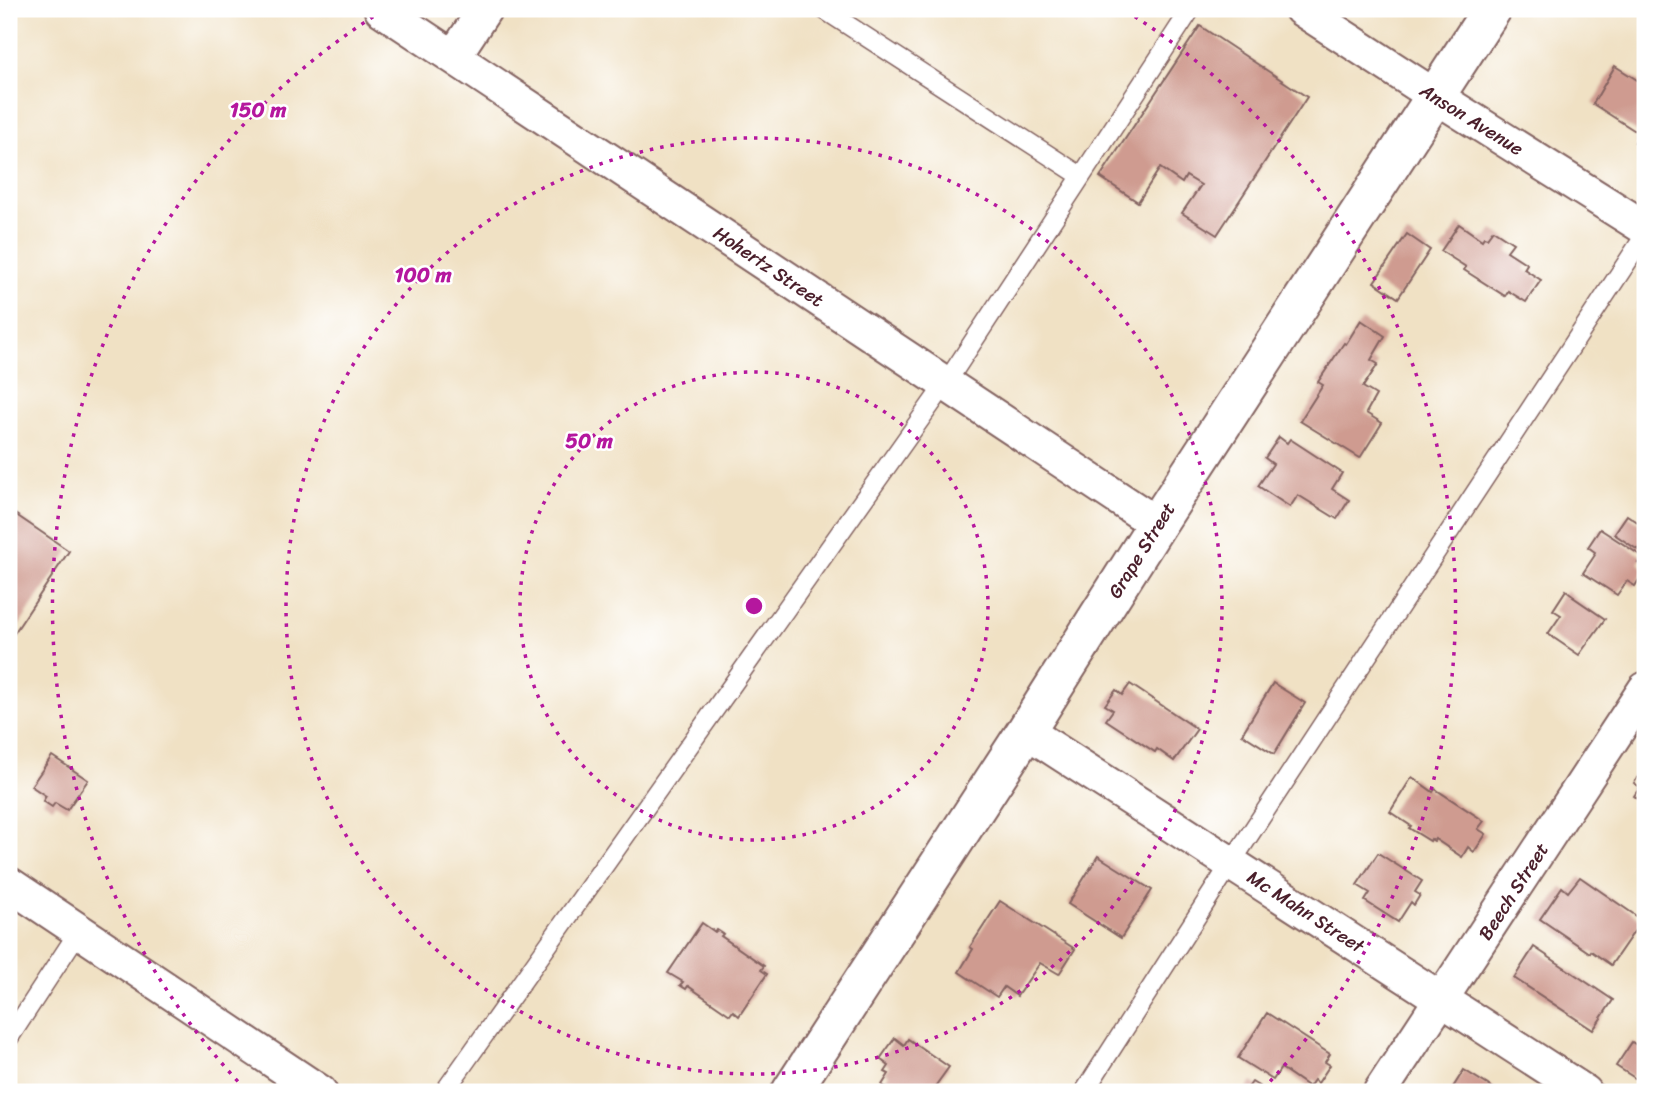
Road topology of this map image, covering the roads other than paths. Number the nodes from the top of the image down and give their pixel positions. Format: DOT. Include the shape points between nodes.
graph roads {
  1 [pos="381,9"];
  2 [pos="485,9"];
  3 [pos="823,9"];
  4 [pos="1191,9"];
  5 [pos="1301,9"];
  6 [pos="1492,9"];
  7 [pos="454,56"];
  8 [pos="1435,96"];
  9 [pos="1081,176"];
  10 [pos="1645,228"];
  11 [pos="1645,235"];
  12 [pos="946,383"];
  13 [pos="1157,524"];
  14 [pos="1645,689"];
  15 [pos="1026,731"];
  16 [pos="1231,863"];
  17 [pos="9,884"];
  18 [pos="79,931"];
  19 [pos="1441,999"];
  20 [pos="9,1038"];
  21 [pos="320,1092"];
  22 [pos="444,1092"];
  23 [pos="791,1092"];
  24 [pos="1084,1092"];
  25 [pos="1380,1092"];
  26 [pos="1585,1092"];
  1 -- 7 [label="street, Hohertz Street"];
  2 -- 7 [label="street"];
  3 -- 9 [label="lane"];
  4 -- 9 [label="lane"];
  5 -- 8 [label="street, Anson Avenue"];
  6 -- 8 [label="street, Grape Street"];
  7 -- 12 [label="street, Hohertz Street"];
  8 -- 10 [label="street, Anson Avenue"];
  8 -- 13 [label="street, Grape Street"];
  9 -- 12 [label="lane"];
  11 -- 16 [label="lane"];
  12 -- 13 [label="street, Hohertz Street"];
  12 -- 22 [label="lane"];
  13 -- 15 [label="street, Grape Street"];
  14 -- 19 [label="street, Beech Street"];
  15 -- 16 [label="street, Mc Mahn Street"];
  15 -- 23 [label="street, Grape Street"];
  16 -- 19 [label="street, Mc Mahn Street"];
  16 -- 24 [label="lane"];
  17 -- 18 [label="street"];
  18 -- 20 [label="lane"];
  18 -- 21 [label="street"];
  19 -- 25 [label="street, Beech Street"];
  19 -- 26 [label="street, Mc Mahn Street"];
}
